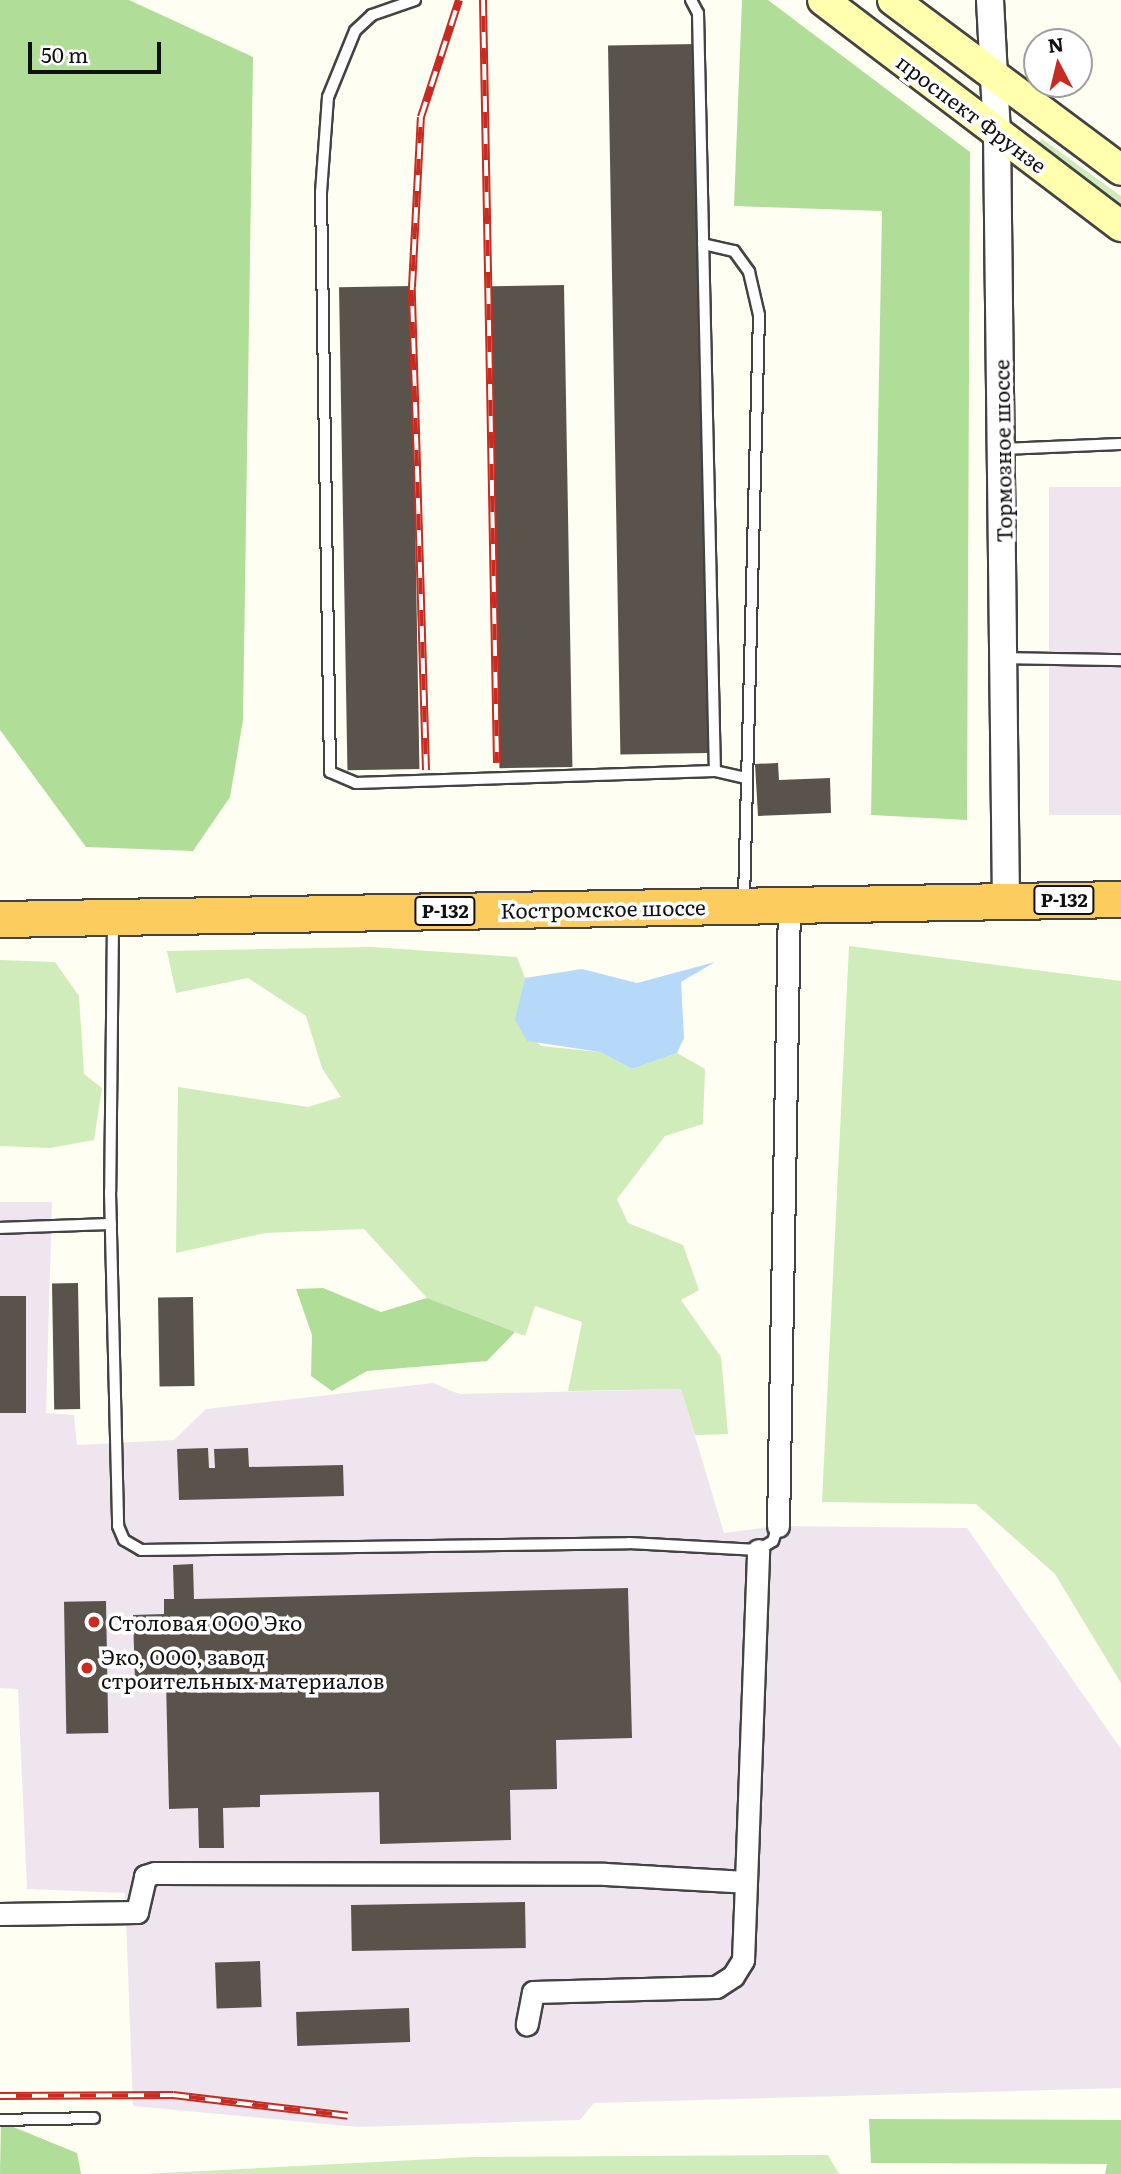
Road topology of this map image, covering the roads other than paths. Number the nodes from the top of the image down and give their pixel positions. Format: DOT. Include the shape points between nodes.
graph roads {
  1 [pos="415,0"];
  2 [pos="691,0"];
  3 [pos="823,0"];
  4 [pos="893,0"];
  5 [pos="990,0"];
  6 [pos="996,79"];
  7 [pos="997,133"];
  8 [pos="1121,170"];
  9 [pos="1121,226"];
  10 [pos="703,244"];
  11 [pos="1121,444"];
  12 [pos="1002,449"];
  13 [pos="1004,658"];
  14 [pos="1121,660"];
  15 [pos="715,771"];
  16 [pos="744,778"];
  17 [pos="1121,899"];
  18 [pos="1006,902"];
  19 [pos="789,905"];
  20 [pos="744,906"];
  21 [pos="113,916"];
  22 [pos="0,919"];
  23 [pos="111,1224"];
  24 [pos="0,1228"];
  25 [pos="778,1526"];
  26 [pos="758,1550"];
  27 [pos="746,1882"];
  28 [pos="0,1914"];
  29 [pos="527,2024"];
  30 [pos="94,2118"];
  31 [pos="0,2120"];
  1 -- 15 [label="lane" via="372,15 355,31 328,97 321,192 330,772 356,783"];
  2 -- 10 [label="lane" via="698,13"];
  3 -- 7 [label="main road, проспект Фрунзе"];
  4 -- 6 [label="main road, проспект Фрунзе"];
  5 -- 6 [label="street, Тормозное шоссе"];
  6 -- 7 [label="street, Тормозное шоссе"];
  6 -- 8 [label="main road, проспект Фрунзе"];
  7 -- 9 [label="main road, проспект Фрунзе"];
  7 -- 12 [label="street, Тормозное шоссе"];
  10 -- 15 [label="lane"];
  10 -- 16 [label="lane" via="734,251 749,272 760,315"];
  11 -- 12 [label="lane"];
  12 -- 13 [label="street, Тормозное шоссе"];
  13 -- 14 [label="lane"];
  13 -- 18 [label="street, Тормозное шоссе"];
  15 -- 16 [label="lane"];
  16 -- 20 [label="lane"];
  17 -- 18 [label="highway, Костромское шоссе / Р-132"];
  18 -- 19 [label="highway, Костромское шоссе / Р-132"];
  19 -- 20 [label="highway, Костромское шоссе / Р-132"];
  19 -- 25 [label="street"];
  20 -- 21 [label="highway, Костромское шоссе / Р-132"];
  21 -- 22 [label="highway, Костромское шоссе / Р-132"];
  21 -- 23 [label="lane"];
  23 -- 24 [label="lane"];
  23 -- 26 [label="lane" via="118,1526 124,1540 141,1550 629,1543"];
  25 -- 26 [label="lane" via="773,1541"];
  26 -- 27 [label="street"];
  27 -- 28 [label="street" via="605,1874 155,1873 145,1876 137,1912"];
  27 -- 29 [label="street" via="743,1960 733,1976 716,1987 549,1988 533,1992"];
  30 -- 31 [label="lane"];
}
